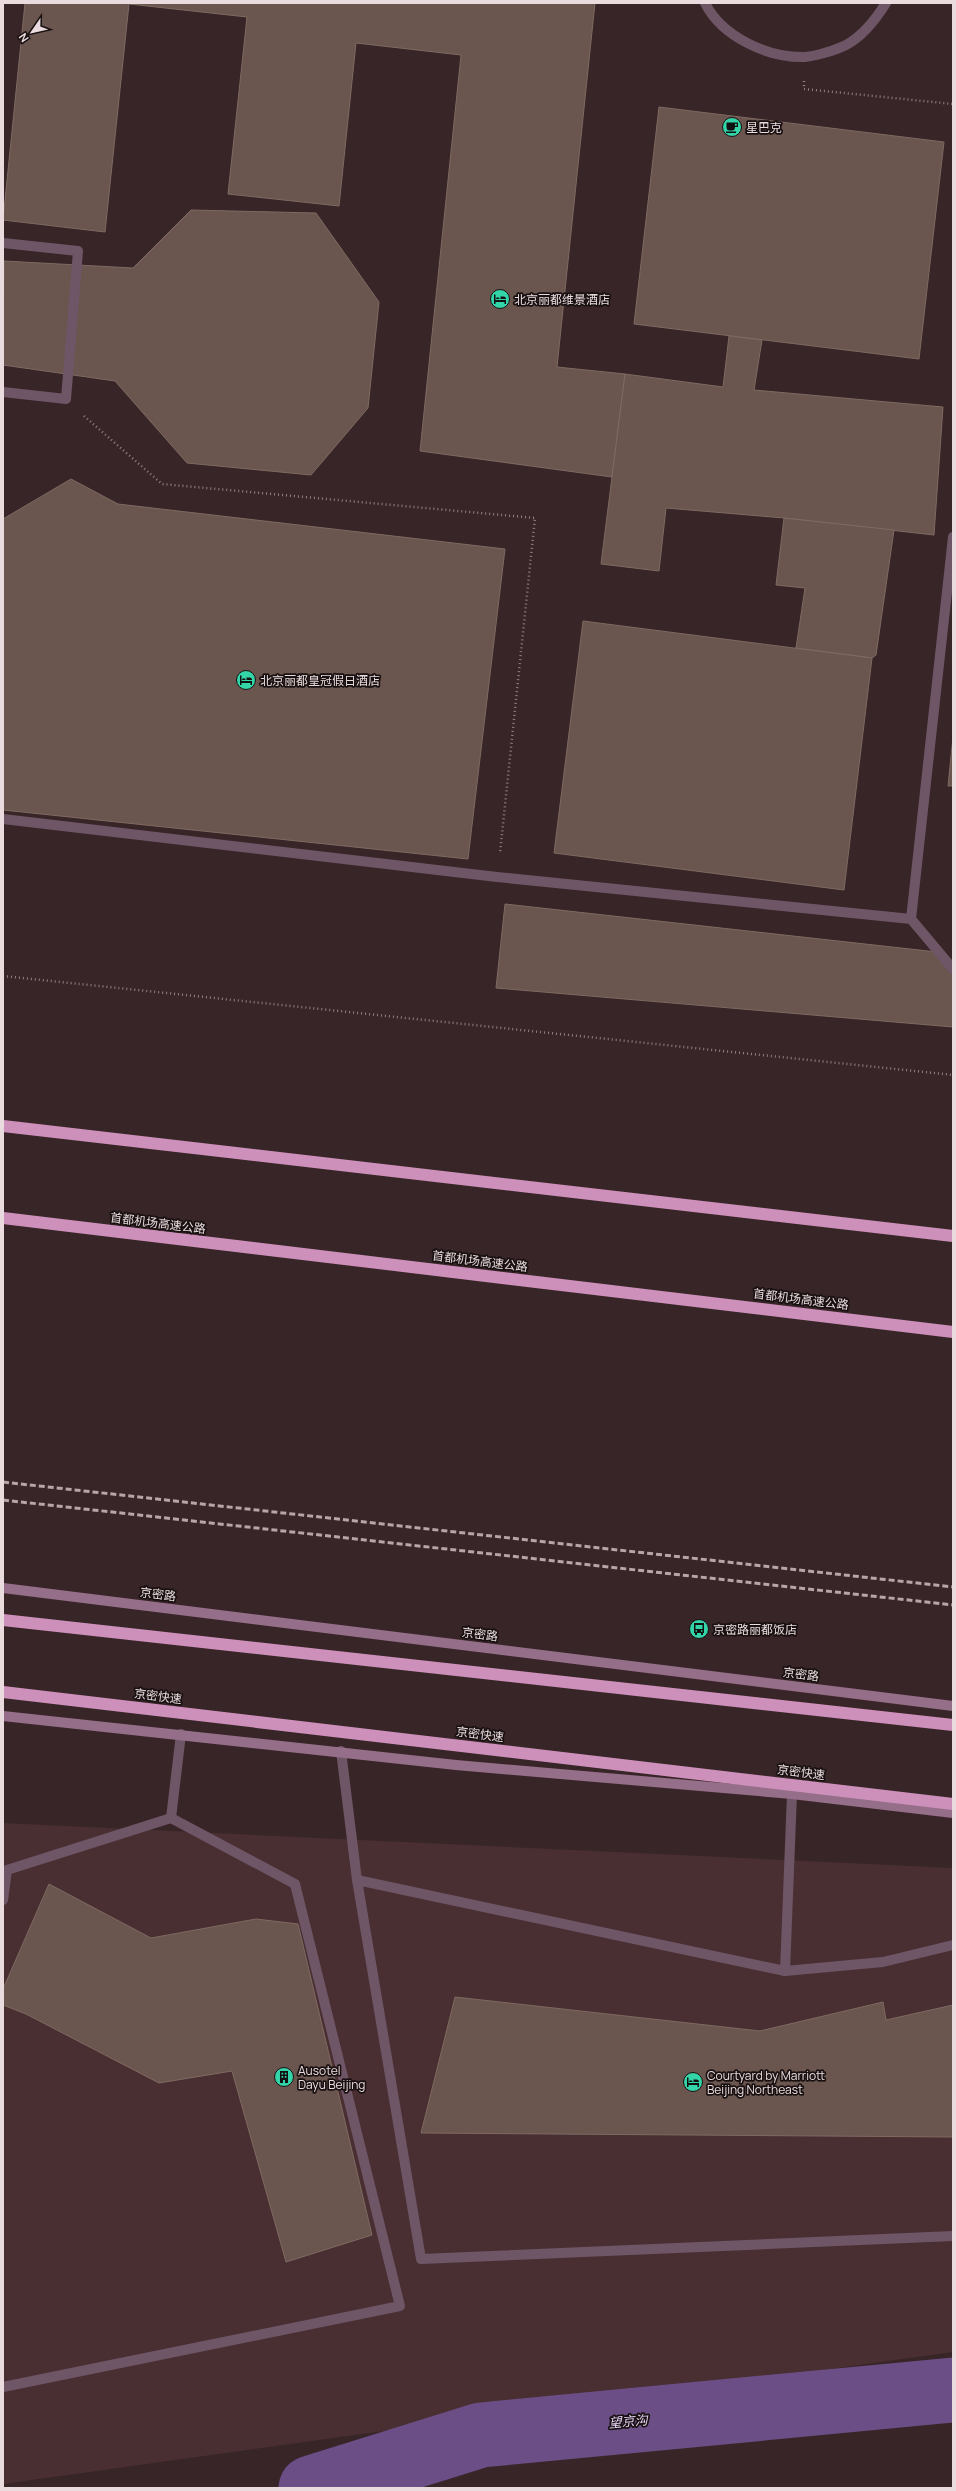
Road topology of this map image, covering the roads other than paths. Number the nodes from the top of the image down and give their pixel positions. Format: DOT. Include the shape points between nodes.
graph roads {
  1 [pos="705,3"];
  2 [pos="886,3"];
  3 [pos="3,243"];
  4 [pos="3,392"];
  5 [pos="953,537"];
  6 [pos="3,819"];
  7 [pos="911,919"];
  8 [pos="953,969"];
  9 [pos="3,1126"];
  10 [pos="3,1218"];
  11 [pos="953,1236"];
  12 [pos="953,1332"];
  13 [pos="3,1580"];
  14 [pos="3,1588"];
  15 [pos="14,1589"];
  16 [pos="3,1620"];
  17 [pos="3,1692"];
  18 [pos="953,1706"];
  19 [pos="3,1716"];
  20 [pos="953,1725"];
  21 [pos="181,1734"];
  22 [pos="341,1751"];
  23 [pos="792,1794"];
  24 [pos="953,1804"];
  25 [pos="953,1813"];
  26 [pos="172,1818"];
  27 [pos="357,1880"];
  28 [pos="3,1900"];
  29 [pos="953,1945"];
  30 [pos="785,1971"];
  31 [pos="953,2236"];
  32 [pos="3,2387"];
  1 -- 2 [label="street" via="723,27 758,50 806,57 847,44 874,22"];
  3 -- 4 [label="street" via="78,251 66,400"];
  5 -- 7 [label="street"];
  6 -- 7 [label="street" via="497,877"];
  7 -- 8 [label="street"];
  9 -- 11 [label="highway"];
  10 -- 12 [label="highway, 首都机场高速公路"];
  13 -- 15 [label="main road"];
  14 -- 15 [label="main road, 京密路"];
  15 -- 18 [label="main road, 京密路"];
  16 -- 20 [label="highway"];
  17 -- 24 [label="highway, 京密快速"];
  19 -- 21 [label="main road"];
  21 -- 22 [label="main road"];
  21 -- 26 [label="street"];
  22 -- 23 [label="main road" via="456,1765"];
  22 -- 27 [label="street"];
  23 -- 25 [label="main road"];
  23 -- 30 [label="street"];
  26 -- 28 [label="street" via="7,1870"];
  26 -- 32 [label="street" via="295,1884 400,2306"];
  27 -- 30 [label="street"];
  27 -- 31 [label="street" via="421,2259"];
  29 -- 30 [label="street" via="883,1962"];
}
